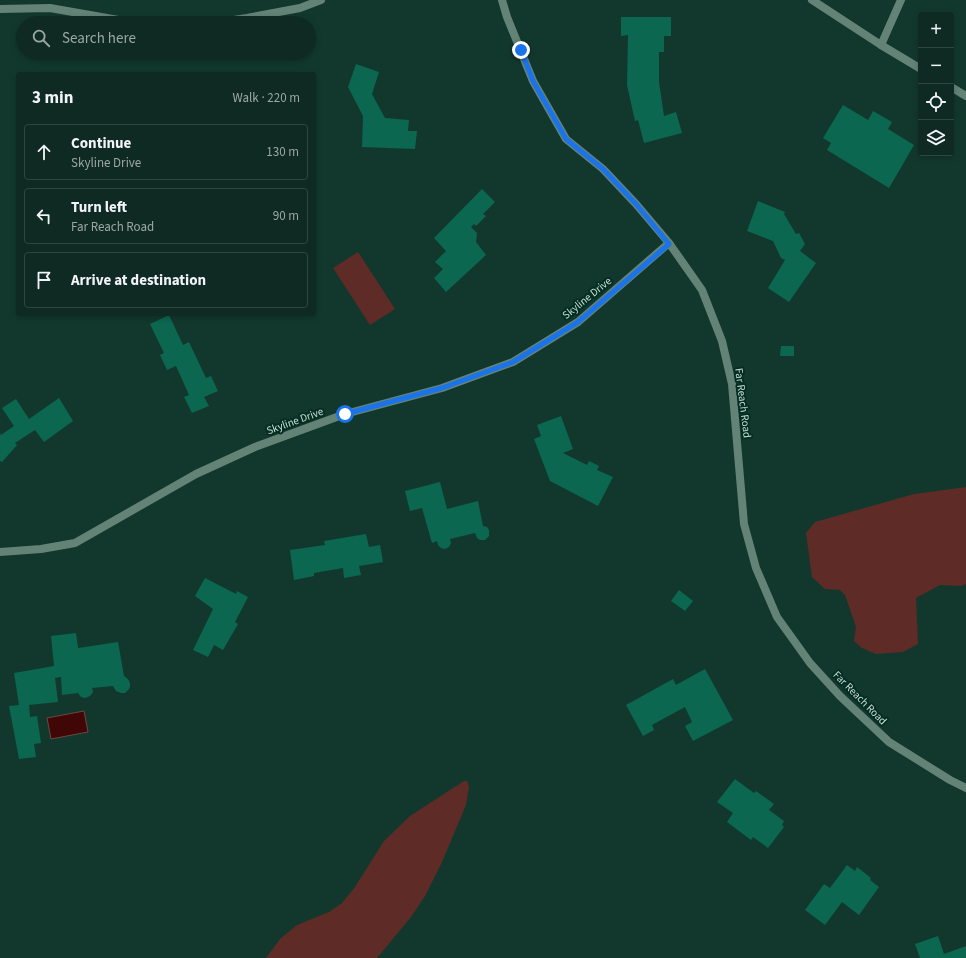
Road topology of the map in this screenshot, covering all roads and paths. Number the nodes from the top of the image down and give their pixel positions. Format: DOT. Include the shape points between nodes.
graph roads {
  1 [pos="321,0"];
  2 [pos="502,0"];
  3 [pos="812,0"];
  4 [pos="901,0"];
  5 [pos="0,9"];
  6 [pos="96,16"];
  7 [pos="258,16"];
  8 [pos="881,45"];
  9 [pos="918,67"];
  10 [pos="954,89"];
  11 [pos="966,96"];
  12 [pos="669,244"];
  13 [pos="0,552"];
  14 [pos="966,788"];
  1 -- 7 [label="street" via="300,8"];
  2 -- 12 [label="street, Far Reach Road" via="533,81 566,139 603,169"];
  3 -- 8 [label="street"];
  4 -- 8 [label="street"];
  5 -- 6 [label="street" via="50,8"];
  8 -- 9 [label="street"];
  10 -- 11 [label="street"];
  12 -- 13 [label="street, Skyline Drive" via="578,322 513,362 442,388 345,414 255,447 196,474 75,542 41,549"];
  12 -- 14 [label="street, Far Reach Road" via="702,290 722,341 732,384 744,524 756,568 777,617 810,663 840,696 889,742"];
}
